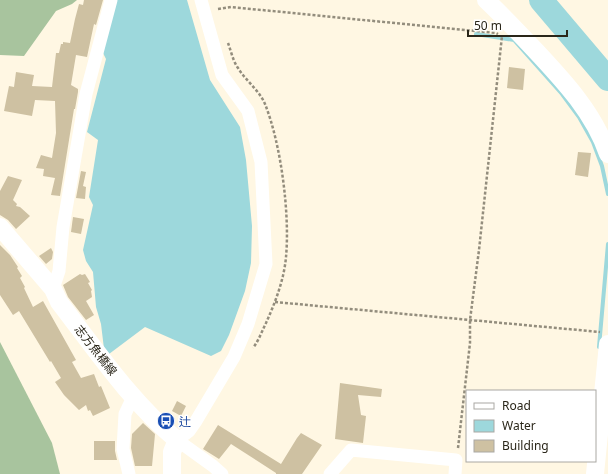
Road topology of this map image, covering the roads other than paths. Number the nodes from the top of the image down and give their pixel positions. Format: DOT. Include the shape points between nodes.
graph roads {
  1 [pos="111,0"];
  2 [pos="201,0"];
  3 [pos="486,0"];
  4 [pos="608,154"];
  5 [pos="0,227"];
  6 [pos="53,289"];
  7 [pos="604,338"];
  8 [pos="133,397"];
  9 [pos="177,440"];
  10 [pos="596,447"];
  11 [pos="595,462"];
  12 [pos="129,474"];
  13 [pos="172,474"];
  14 [pos="222,474"];
  15 [pos="330,474"];
  16 [pos="455,474"];
  17 [pos="594,474"];
  1 -- 6 [label="street" via="86,94 64,220 59,271"];
  2 -- 9 [label="street" via="222,75 248,111 261,162 266,264 248,324 234,357 196,421 189,431"];
  3 -- 4 [label="main road" via="506,31 574,93 597,129"];
  5 -- 6 [label="main road, 志方魚橋線"];
  6 -- 8 [label="main road, 志方魚橋線" via="59,302"];
  7 -- 10 [label="main road"];
  8 -- 9 [label="main road, 志方魚橋線"];
  8 -- 12 [label="street" via="125,414 123,449"];
  9 -- 13 [label="main road" via="172,452"];
  9 -- 14 [label="street"];
  11 -- 17 [label="main road"];
  15 -- 16 [label="street" via="352,450 456,460"];
}
